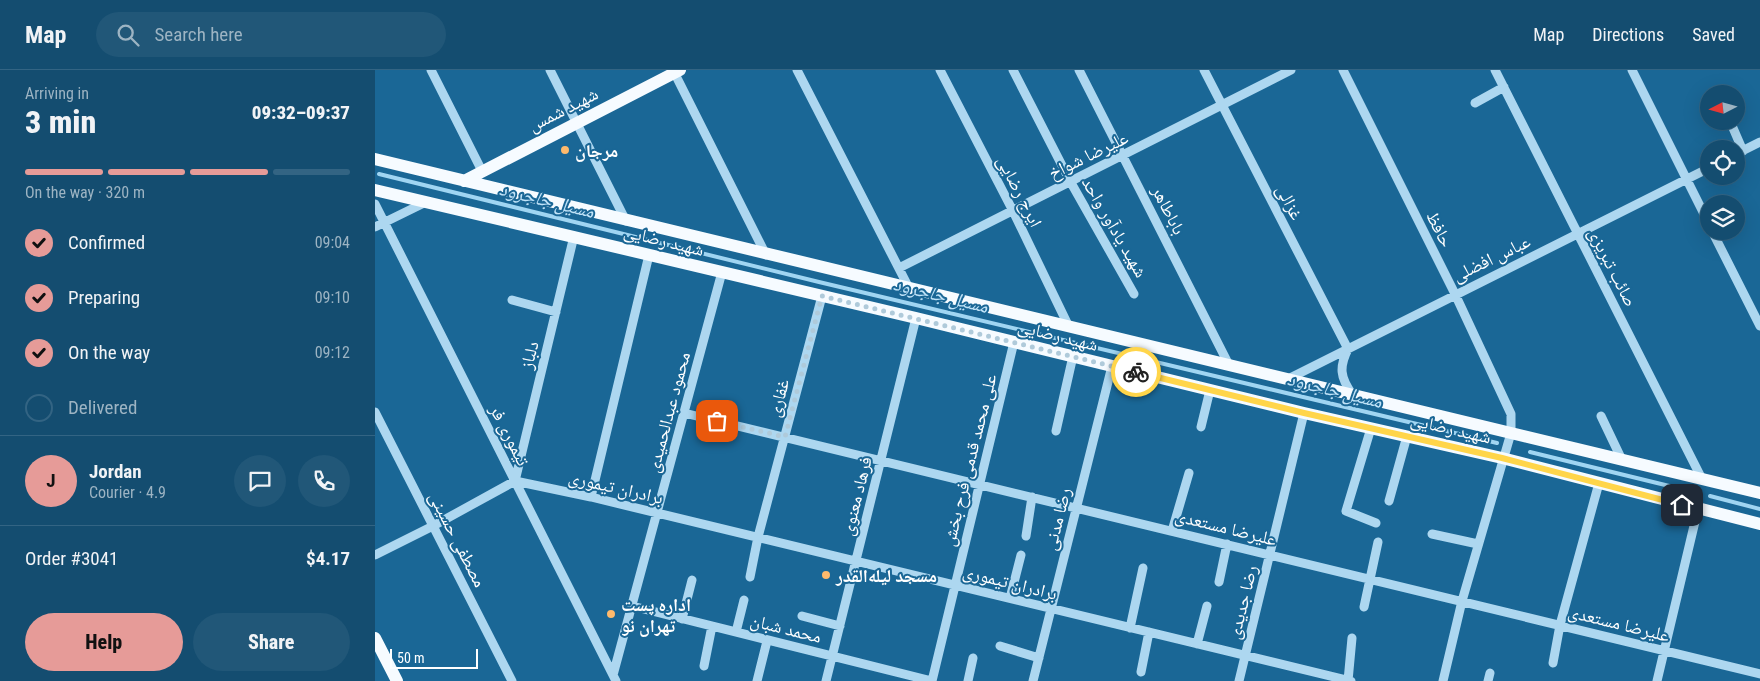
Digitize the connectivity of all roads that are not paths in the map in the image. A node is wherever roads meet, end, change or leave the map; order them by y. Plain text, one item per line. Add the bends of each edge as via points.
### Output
1 (431, 70) edge
2 (550, 70) edge
3 (797, 70) edge
4 (939, 70) edge
5 (1013, 70) edge
6 (1079, 70) edge
7 (1204, 70) edge
8 (1291, 70) edge
9 (1343, 70) edge
10 (1495, 70) edge
11 (1632, 70) edge
12 (676, 71) edge
13 (1504, 87) junction
14 (1475, 103) dead end
15 (1221, 104) junction
16 (576, 122) junction
17 (1760, 142) edge
18 (1745, 150) edge
19 (1123, 155) junction
20 (375, 159) edge
21 (482, 171) junction
22 (1700, 172) edge
23 (1686, 179) junction
24 (464, 181) junction
25 (1070, 181) junction
26 (375, 190) edge
27 (426, 202) junction
28 (375, 204) edge
29 (1700, 206) edge
30 (1013, 211) junction
31 (626, 221) junction
32 (384, 223) junction
33 (375, 227) edge
34 (1578, 234) junction
35 (574, 236) junction
36 (1717, 240) edge
37 (649, 255) junction
38 (766, 255) junction
39 (899, 268) junction
40 (722, 272) junction
41 (910, 290) junction
42 (1134, 294) dead end
43 (1455, 294) junction
44 (822, 296) junction
45 (512, 300) dead end
46 (556, 312) junction
47 (916, 318) junction
48 (1760, 326) edge
49 (1069, 327) junction
50 (1014, 342) junction
51 (1348, 349) junction
52 (1073, 356) junction
53 (1229, 365) junction
54 (1112, 366) junction
55 (1288, 379) junction
56 (1210, 390) junction
57 (1352, 394) junction
58 (375, 412) edge
59 (684, 412) junction
60 (1304, 413) junction
61 (1601, 416) dead end
62 (1201, 427) dead end
63 (1371, 428) junction
64 (1056, 430) dead end
65 (1511, 433) junction
66 (1407, 436) junction
67 (785, 437) junction
68 (1502, 458) junction
69 (881, 460) junction
70 (1622, 460) junction
71 (1189, 473) dead end
72 (1702, 479) junction
73 (515, 480) junction
74 (1599, 483) junction
75 (980, 484) junction
76 (1760, 493) edge
77 (591, 497) junction
78 (1032, 497) junction
79 (1389, 501) dead end
80 (1077, 508) junction
81 (1698, 509) junction
82 (657, 513) junction
83 (1376, 523) dead end
84 (1760, 524) edge
85 (433, 526) junction
86 (1172, 531) junction
87 (1432, 534) dead end
88 (1026, 536) dead end
89 (758, 537) junction
90 (1378, 542) dead end
91 (1227, 544) junction
92 (1478, 544) junction
93 (1270, 554) junction
94 (375, 555) edge
95 (1021, 555) dead end
96 (856, 561) junction
97 (1143, 568) dead end
98 (750, 577) dead end
99 (1370, 579) junction
100 (692, 580) dead end
101 (1219, 582) dead end
102 (955, 585) junction
103 (1010, 598) junction
104 (744, 600) dead end
105 (1462, 601) junction
106 (632, 606) junction
107 (1207, 606) dead end
108 (1364, 607) dead end
109 (1051, 608) junction
110 (801, 616) dead end
111 (682, 619) junction
112 (1561, 625) junction
113 (711, 626) junction
114 (840, 626) junction
115 (1130, 628) junction
116 (735, 632) junction
117 (1149, 632) junction
118 (375, 638) edge
119 (1352, 638) dead end
120 (767, 641) junction
121 (1197, 644) junction
122 (1000, 646) dead end
123 (1664, 650) junction
124 (832, 656) junction
125 (1245, 656) junction
126 (973, 658) dead end
127 (1039, 658) junction
128 (1553, 663) dead end
129 (704, 666) dead end
130 (1141, 672) dead end
131 (1760, 674) edge
132 (615, 678) edge
133 (397, 681) edge
134 (512, 681) edge
135 (757, 681) edge
136 (826, 681) edge
137 (932, 681) edge
138 (968, 681) edge
139 (1033, 681) edge
140 (1239, 681) edge
141 (1349, 681) edge
142 (1443, 681) edge
143 (1657, 681) edge

1 - 21 street
2 - 16 street
3 - 39 street
4 - 30 street, ایرج رضایی
5 - 25 street, شهید یادآور واحد
6 - 19 street, باباطاهر
7 - 15 street, غزالی
8 - 15 street, علیرضا شواخ
9 - 43 street, حافظ
10 - 13 street, صائب تبریزی
11 - 23 street
12 - 16 main road, شهید شمس
12 - 38 street
13 - 14 street
13 - 34 street, صائب تبریزی
15 - 19 street, علیرضا شواخ
15 - 51 street, غزالی
16 - 21 main road, شهید شمس
16 - 31 street
17 - 18 street
19 - 25 street, علیرضا شواخ
19 - 53 street, باباطاهر
20 - 24 main road, شهید رضایی
21 - 24 main road, شهید شمس
22 - 23 street, عباس افضلی
23 - 29 street
23 - 34 street, عباس افضلی
24 - 31 main road, شهید رضایی
25 - 30 street, علیرضا شواخ
25 - 42 street, شهید یادآور واحد
26 - 27 main road, شهید رضایی
27 - 32 street
27 - 35 main road, شهید رضایی
28 - 32 street, تیموری فر
30 - 39 street, علیرضا شواخ
30 - 49 street, ایرج رضایی
31 - 38 main road, شهید رضایی
32 - 33 street
32 - 73 street, تیموری فر
34 - 43 street, عباس افضلی
34 - 72 street, صائب تبریزی
35 - 37 main road, شهید رضایی
35 - 46 street, دلباز
36 - 48 street
37 - 40 main road, شهید رضایی
37 - 77 street
38 - 41 main road, شهید رضایی
39 - 41 street
40 - 44 main road, شهید رضایی
40 - 59 street, محمود عبدالحمیدی
41 - 49 main road, شهید رضایی
43 - 51 street, عباس افضلی
43 - 65 street, حافظ via 1511,414
44 - 47 main road, شهید رضایی
44 - 67 street, غفاری
45 - 46 street
46 - 73 street, دلباز
47 - 50 main road, شهید رضایی
47 - 69 street, فرهاد معنوی
49 - 53 main road, شهید رضایی
50 - 52 main road, شهید رضایی
50 - 75 street, علی محمد قدمی فرح بخش
51 - 55 street, عباس افضلی
51 - 57 street via 1342,372
52 - 54 main road, شهید رضایی
52 - 64 street
53 - 55 main road, شهید رضایی
54 - 56 main road, شهید رضایی
54 - 80 street, رضا مدنی
55 - 57 main road, شهید رضایی
56 - 60 main road, شهید رضایی
56 - 62 street
57 - 65 main road, شهید رضایی
58 - 85 street, مصطفی حسینی
59 - 67 street, علیرضا مستعدی
59 - 82 street, محمود عبدالحمیدی
60 - 63 main road, شهید رضایی
60 - 93 street, رضا جدیدی
61 - 70 street
63 - 66 main road, شهید رضایی
63 - 83 street via 1346,511
65 - 68 street
65 - 70 main road, شهید رضایی
66 - 68 main road, شهید رضایی
66 - 79 street
67 - 69 street, علیرضا مستعدی
67 - 89 street, غفاری
68 - 74 main road, شهید رضایی
68 - 92 street
69 - 75 street, علیرضا مستعدی
69 - 96 street, فرهاد معنوی
70 - 72 main road, شهید رضایی
71 - 86 street
72 - 76 main road, شهید رضایی
73 - 77 street, برادران تیموری
73 - 85 street
73 - 132 street, تیموری فر
74 - 81 main road, شهید رضایی
74 - 112 street
75 - 78 street, علیرضا مستعدی
75 - 102 street, علی محمد قدمی فرح بخش
77 - 82 street, برادران تیموری
78 - 80 street, علیرضا مستعدی
78 - 88 street
80 - 86 street, علیرضا مستعدی
80 - 109 street, رضا مدنی
81 - 84 main road, شهید رضایی
81 - 123 street
82 - 89 street, برادران تیموری
82 - 106 street, محمود عبدالحمیدی
85 - 94 street
85 - 134 street, مصطفی حسینی
86 - 91 street, علیرضا مستعدی
87 - 92 street
89 - 96 street, برادران تیموری
89 - 98 street, غفاری
90 - 99 street
91 - 93 street, علیرضا مستعدی
91 - 101 street
92 - 105 street
93 - 99 street, علیرضا مستعدی
93 - 125 street, رضا جدیدی
95 - 103 street
96 - 102 street, برادران تیموری
96 - 114 street, فرهاد معنوی
97 - 115 street
99 - 105 street, علیرضا مستعدی
99 - 108 street
100 - 111 street
102 - 103 street, برادران تیموری
102 - 137 street, علی محمد قدمی فرح بخش
103 - 109 street, برادران تیموری
104 - 116 street
105 - 112 street, علیرضا مستعدی
105 - 142 street
106 - 111 street, محمد شبان
106 - 132 street, محمود عبدالحمیدی
107 - 121 street
109 - 115 street, برادران تیموری
109 - 127 street, رضا مدنی
110 - 114 street
111 - 113 street, محمد شبان
112 - 123 street, علیرضا مستعدی
112 - 128 street
113 - 116 street, محمد شبان
113 - 129 street
114 - 124 street, فرهاد معنوی
115 - 117 street, برادران تیموری
116 - 120 street, محمد شبان
117 - 121 street, برادران تیموری
117 - 130 street
118 - 133 main road
119 - 141 street
120 - 124 street, محمد شبان
120 - 135 street
121 - 125 street, برادران تیموری
122 - 127 street
123 - 131 street, علیرضا مستعدی
123 - 143 street
124 - 136 street, فرهاد معنوی
124 - 137 street, محمد شبان
125 - 140 street, رضا جدیدی
125 - 141 street, برادران تیموری
126 - 138 street
127 - 139 street, رضا مدنی

